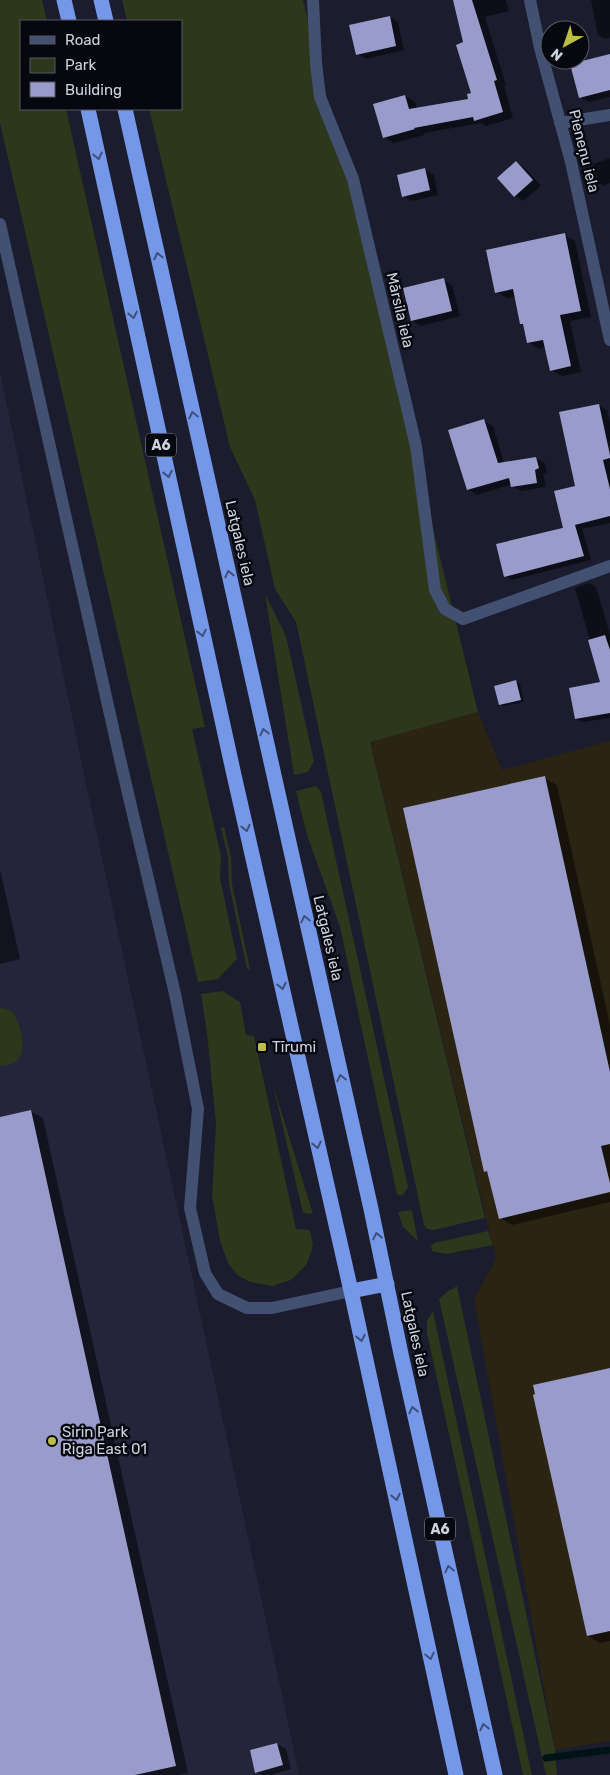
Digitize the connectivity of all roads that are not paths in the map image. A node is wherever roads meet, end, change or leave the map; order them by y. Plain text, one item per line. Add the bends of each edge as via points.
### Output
1 (64, 0) edge
2 (101, 0) edge
3 (312, 0) edge
4 (530, 0) edge
5 (69, 20) edge
6 (106, 20) edge
7 (88, 110) edge
8 (125, 110) edge
9 (610, 115) edge
10 (560, 124) junction
11 (0, 224) edge
12 (607, 312) edge
13 (610, 340) edge
14 (610, 566) edge
15 (387, 1284) junction
16 (351, 1291) junction
17 (456, 1775) edge
18 (495, 1775) edge

1 - 5 highway
2 - 6 highway
3 - 14 street, Mārsila iela via 320,97 353,179 416,446 435,590 445,609 463,619
4 - 10 street, Pieneņu iela
7 -> 16 highway, A6 via 230,759
15 -> 8 highway, Latgales iela / A6
9 - 10 street
10 - 12 street, Pieneņu iela
11 - 16 street via 175,994 198,1110 190,1208 205,1273 218,1294 247,1308 272,1308
12 - 13 street, Pieneņu iela
15 - 16 highway
18 -> 15 highway, Latgales iela / A6
16 -> 17 highway, A6

